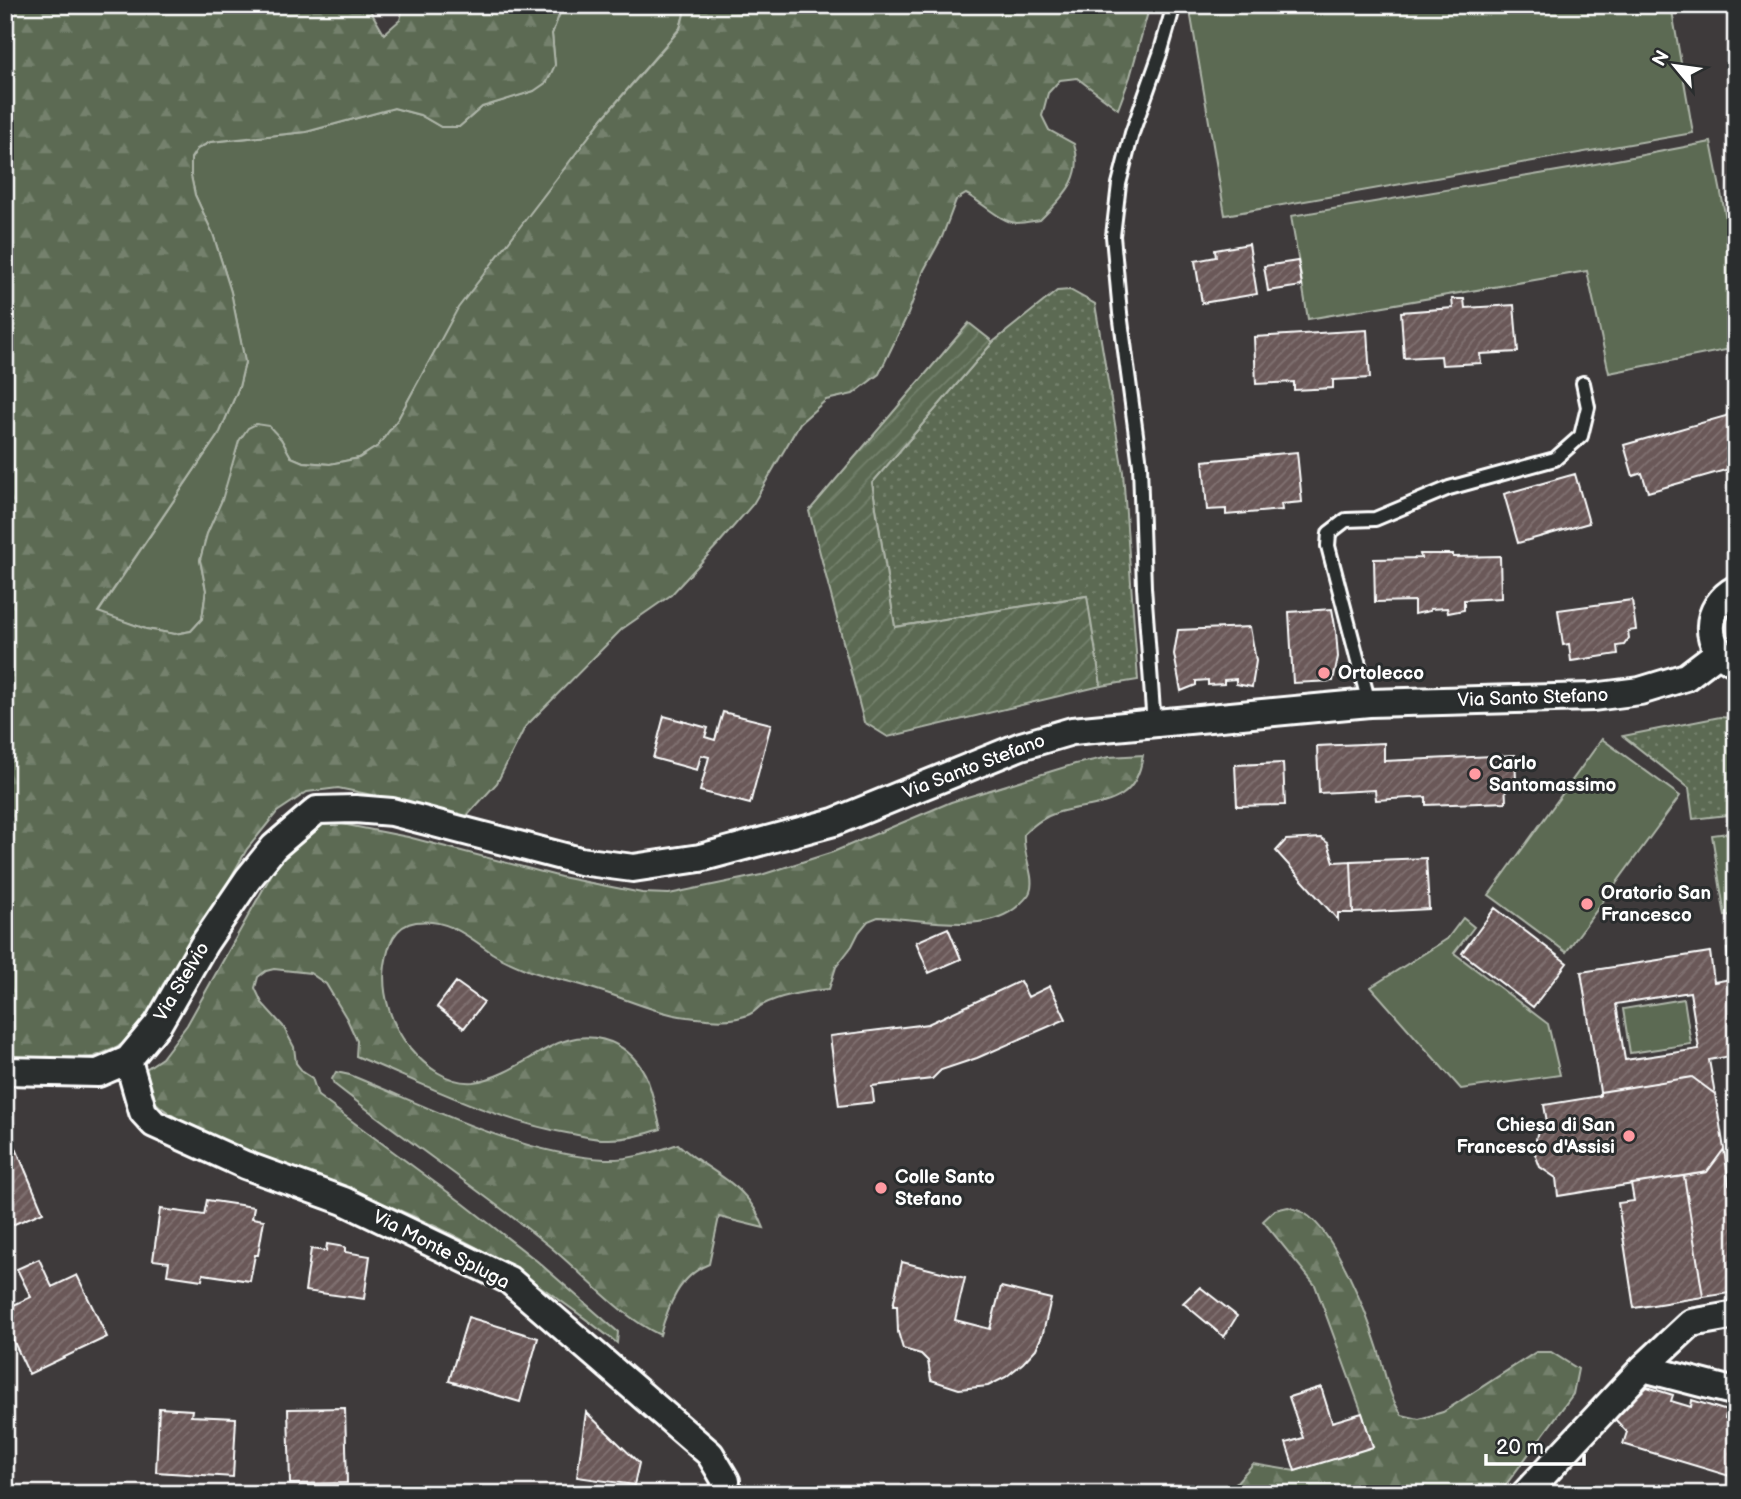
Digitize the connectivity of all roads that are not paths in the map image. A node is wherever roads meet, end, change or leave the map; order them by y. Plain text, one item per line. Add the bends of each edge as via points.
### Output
1 (1174, 5) edge
2 (1583, 383) dead end
3 (1736, 589) edge
4 (1728, 658) edge
5 (1369, 703) junction
6 (1154, 725) junction
7 (317, 810) joint
8 (128, 1060) junction
9 (5, 1071) edge
10 (1736, 1315) edge
11 (1643, 1368) junction
12 (1736, 1392) edge
13 (723, 1494) edge
14 (1525, 1494) edge

1 - 6 lane via 1132,133 1119,184 1113,236 1140,465
2 - 5 lane via 1588,407 1581,436 1555,459 1449,488 1374,519 1346,520 1329,533 1328,546
3 - 4 street via 1717,604 1710,628 1713,641
4 - 5 street, Via Santo Stefano via 1640,691 1593,697
5 - 6 street, Via Santo Stefano
6 - 7 street, Via Santo Stefano via 1072,732 1021,746 834,822 700,858 633,868 580,861 392,812
7 - 8 street, Via Stelvio via 274,847 248,879 158,1024
8 - 9 street, Via Stelvio via 98,1073
8 - 13 street, Via Monte Spluga via 143,1112 154,1124 245,1165 344,1201 509,1280 710,1454 726,1481
10 - 11 street via 1691,1323
11 - 12 street
11 - 14 street

